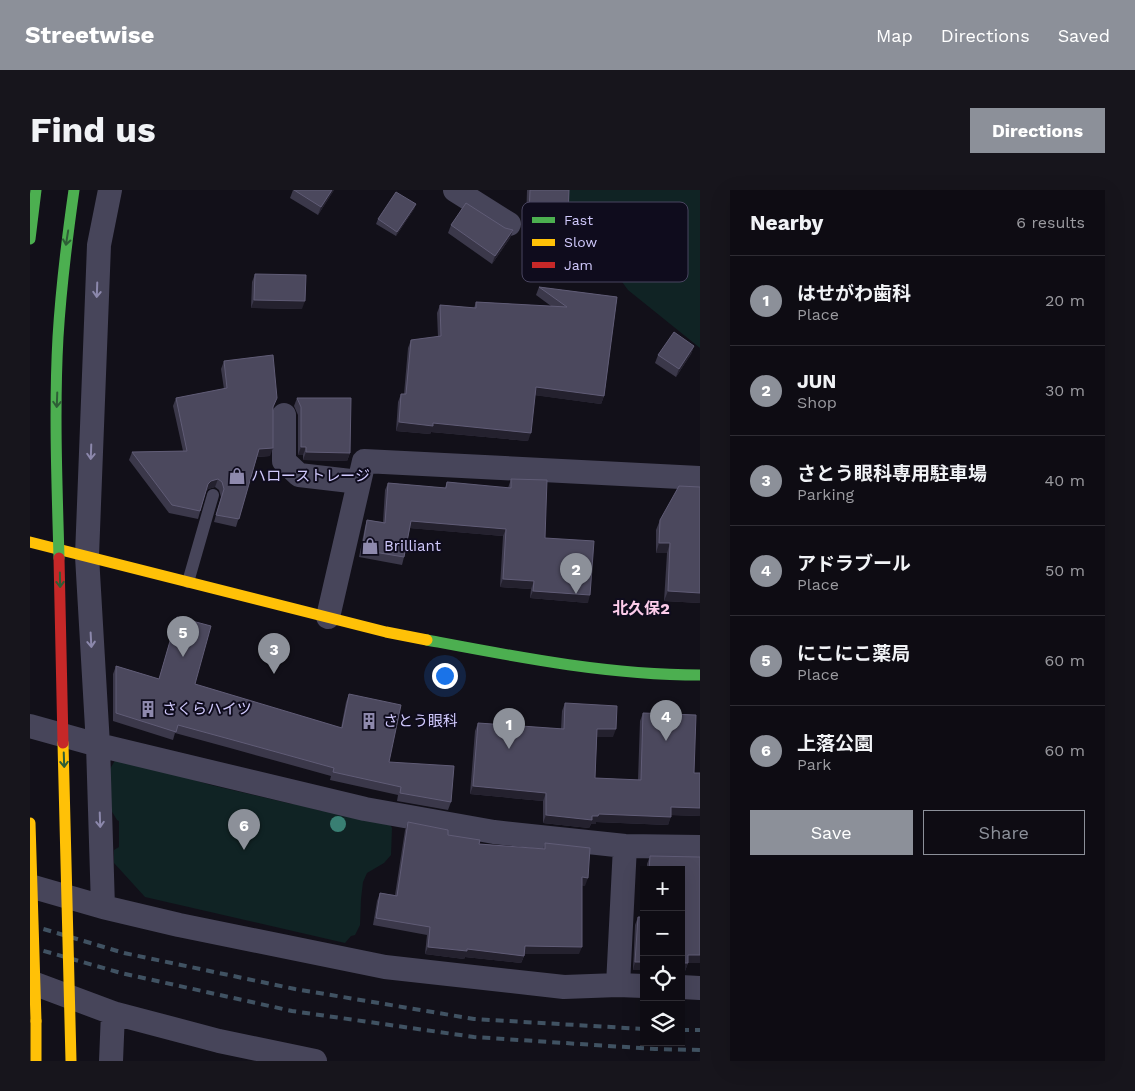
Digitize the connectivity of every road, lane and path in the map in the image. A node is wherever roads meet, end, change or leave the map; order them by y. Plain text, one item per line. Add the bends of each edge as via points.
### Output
1 (36, 190) edge
2 (74, 190) edge
3 (110, 190) edge
4 (455, 190) edge
5 (509, 224) dead end
6 (30, 239) edge
7 (284, 414) dead end
8 (700, 478) edge
9 (359, 482) junction
10 (213, 495) edge
11 (30, 542) edge
12 (87, 556) junction
13 (188, 582) junction
14 (328, 617) junction
15 (700, 676) edge
16 (30, 726) edge
17 (98, 746) junction
18 (30, 823) edge
19 (625, 846) junction
20 (700, 847) edge
21 (30, 886) edge
22 (103, 907) junction
23 (30, 982) edge
24 (618, 984) junction
25 (640, 986) edge
26 (685, 987) edge
27 (700, 988) edge
28 (113, 1013) junction
29 (36, 1061) edge
30 (71, 1061) edge
31 (111, 1061) edge
32 (315, 1061) edge

1 - 6 street
2 -> 30 street, bridge via 64,258 56,433
3 -> 12 street via 99,245
4 - 5 street
7 - 9 street via 284,461 299,475
8 - 9 street via 364,461
9 - 14 street
10 - 13 lane
11 - 12 street
12 - 13 street
12 -> 17 street
13 - 14 street
14 - 15 street via 386,632 540,661
16 - 17 street
17 - 19 street via 365,809 494,832
17 -> 22 street
18 - 29 street, bridge
19 - 20 street
19 - 24 street
21 - 22 street
22 - 24 street via 385,967 564,986
23 - 28 street
24 - 25 street
26 - 27 street
28 - 31 street
28 - 32 street via 218,1041

